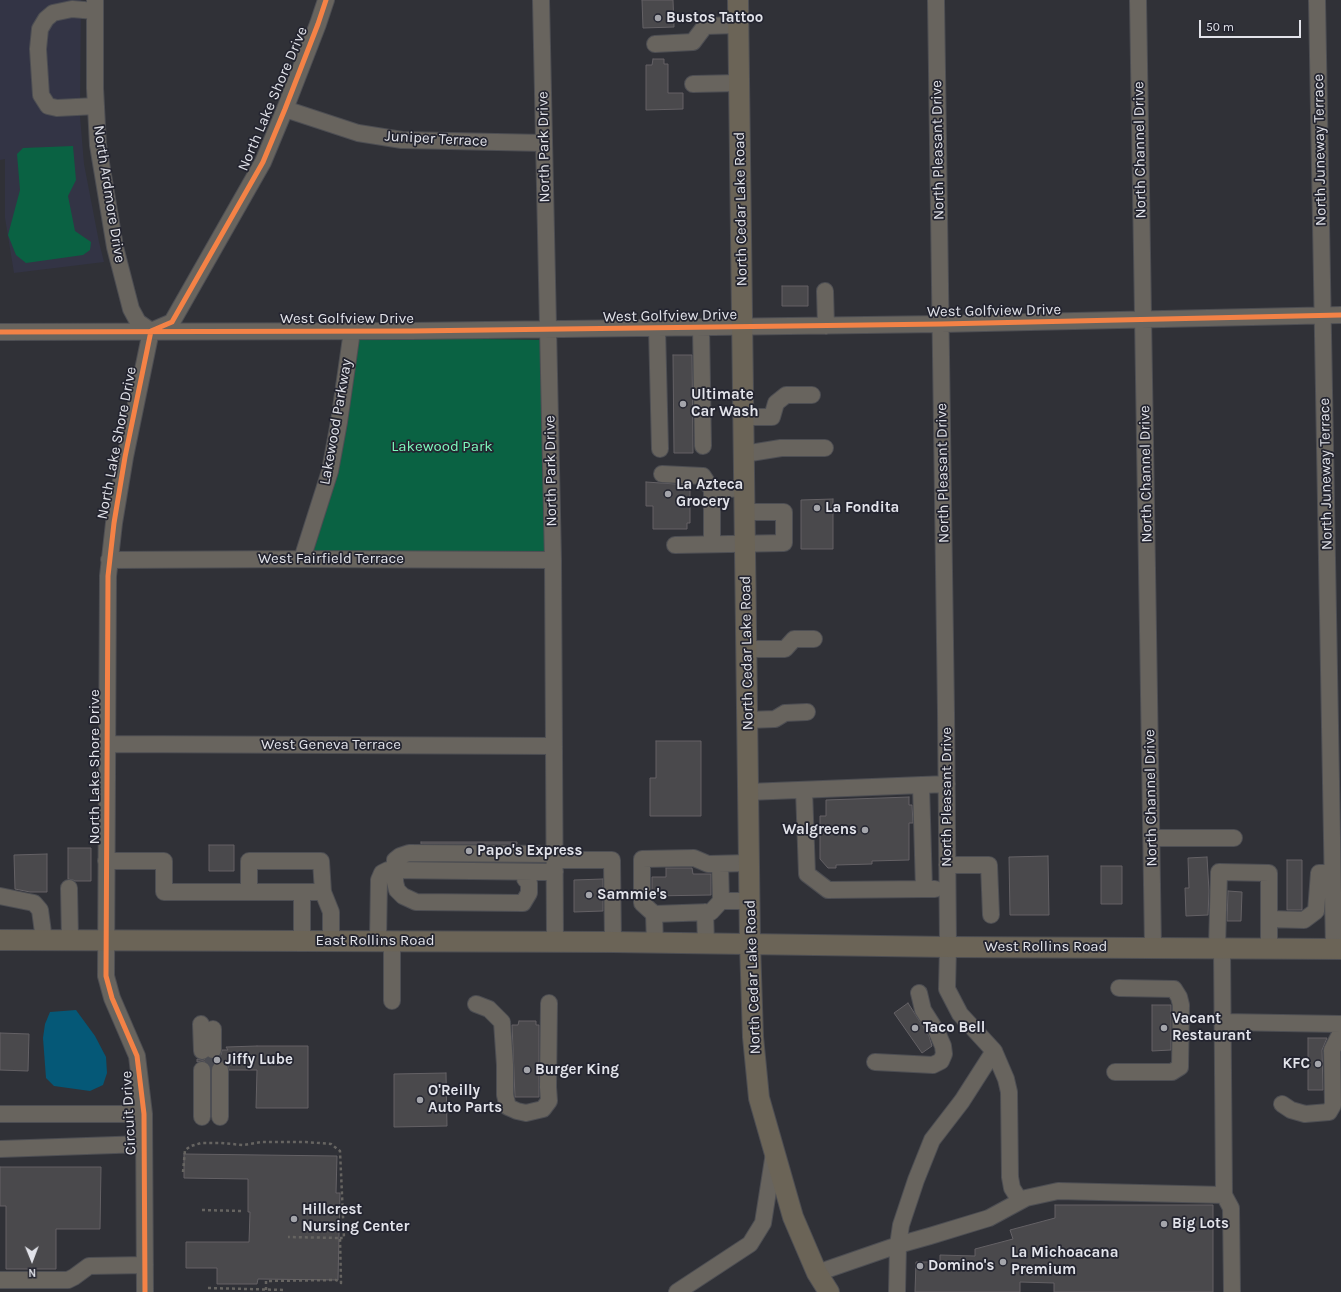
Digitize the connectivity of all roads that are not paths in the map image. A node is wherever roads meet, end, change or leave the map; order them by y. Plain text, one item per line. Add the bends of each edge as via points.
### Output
1 (326, 0) edge
2 (541, 0) edge
3 (738, 0) edge
4 (936, 0) edge
5 (1138, 0) edge
6 (1317, 0) edge
7 (95, 5) edge
8 (738, 25) junction
9 (655, 44) dead end
10 (739, 83) junction
11 (693, 84) dead end
12 (96, 106) junction
13 (285, 110) junction
14 (544, 143) junction
15 (825, 291) dead end
16 (1341, 315) edge
17 (1323, 316) junction
18 (1144, 320) junction
19 (941, 324) junction
20 (826, 326) junction
21 (700, 327) junction
22 (742, 327) junction
23 (657, 328) junction
24 (548, 329) junction
25 (151, 331) junction
26 (352, 331) junction
27 (0, 332) edge
28 (812, 395) dead end
29 (744, 418) junction
30 (703, 446) dead end
31 (825, 448) dead end
32 (660, 449) dead end
33 (744, 454) junction
34 (662, 474) dead end
35 (744, 488) junction
36 (712, 490) junction
37 (745, 512) junction
38 (745, 543) junction
39 (712, 544) junction
40 (675, 545) dead end
41 (302, 559) junction
42 (109, 560) junction
43 (553, 560) junction
44 (814, 638) dead end
45 (747, 649) junction
46 (807, 712) dead end
47 (748, 720) junction
48 (107, 744) junction
49 (554, 746) junction
50 (947, 784) junction
51 (921, 785) junction
52 (804, 790) junction
53 (748, 792) junction
54 (1152, 838) junction
55 (1234, 838) dead end
56 (106, 861) junction
57 (555, 862) junction
58 (749, 863) junction
59 (720, 864) junction
60 (947, 865) junction
61 (395, 870) junction
62 (1332, 873) junction
63 (522, 874) junction
64 (69, 888) dead end
65 (924, 888) junction
66 (948, 889) junction
67 (249, 892) junction
68 (302, 892) junction
69 (323, 892) junction
70 (0, 896) edge
71 (721, 901) junction
72 (750, 901) junction
73 (705, 912) junction
74 (654, 914) junction
75 (991, 915) dead end
76 (1269, 919) junction
77 (0, 940) edge
78 (44, 940) junction
79 (70, 940) junction
80 (106, 940) junction
81 (302, 941) junction
82 (331, 941) junction
83 (385, 941) junction
84 (555, 942) junction
85 (612, 942) junction
86 (655, 943) junction
87 (706, 943) junction
88 (750, 944) junction
89 (948, 947) junction
90 (1154, 948) junction
91 (1219, 948) junction
92 (1269, 948) junction
93 (1337, 949) edge
94 (1119, 988) dead end
95 (919, 993) dead end
96 (392, 1001) dead end
97 (549, 1003) dead end
98 (476, 1004) dead end
99 (1223, 1022) junction
100 (1341, 1024) edge
101 (212, 1028) dead end
102 (1341, 1032) edge
103 (212, 1050) tunnel mouth
104 (994, 1051) junction
105 (875, 1062) dead end
106 (212, 1070) tunnel mouth
107 (1115, 1072) dead end
108 (1282, 1104) dead end
109 (0, 1114) edge
110 (144, 1114) junction
111 (212, 1117) dead end
112 (144, 1144) junction
113 (0, 1149) edge
114 (774, 1153) junction
115 (1224, 1195) junction
116 (1022, 1200) junction
117 (898, 1245) junction
118 (145, 1265) junction
119 (817, 1273) junction
120 (0, 1280) edge
121 (145, 1292) edge
122 (677, 1292) edge
123 (829, 1292) edge
124 (897, 1292) edge
125 (1232, 1292) edge

1 - 13 street, North Lake Shore Drive
2 - 14 street, North Park Drive
3 - 8 main road, North Cedar Lake Road
4 - 19 street, North Pleasant Drive
5 - 18 street, North Channel Drive
6 - 17 street, North Juneway Terrace
7 - 12 street, North Ardmore Drive
7 - 12 street via 53,13 40,29 38,49 41,95 48,106
8 - 9 street via 705,26 693,42
8 - 10 main road, North Cedar Lake Road
10 - 11 street
10 - 22 main road, North Cedar Lake Road
12 - 25 street, North Ardmore Drive via 98,146 117,254 131,309 138,322
13 - 14 street, Juniper Terrace via 358,133 402,140
13 - 25 street, North Lake Shore Drive via 263,162 172,322
14 - 24 street, North Park Drive
15 - 20 street
16 - 17 street, West Golfview Drive
17 - 18 street, West Golfview Drive
17 - 62 street, North Juneway Terrace
18 - 19 street, West Golfview Drive
18 - 54 street, North Channel Drive
19 - 20 street, West Golfview Drive
19 - 50 street, North Pleasant Drive
20 - 22 street, West Golfview Drive
21 - 22 street, West Golfview Drive
21 - 23 street, West Golfview Drive
21 - 30 street
22 - 29 main road, North Cedar Lake Road
23 - 24 street, West Golfview Drive
23 - 32 street
24 - 26 street, West Golfview Drive
24 - 43 street, North Park Drive
25 - 26 street, West Golfview Drive
25 - 27 street, West Golfview Drive
25 - 42 street, North Lake Shore Drive via 125,457
26 - 41 street, Lakewood Parkway via 330,471
28 - 29 street via 786,395 776,403 772,417
29 - 33 main road, North Cedar Lake Road
31 - 33 street via 781,448
33 - 35 main road, North Cedar Lake Road
34 - 36 street via 703,476
35 - 36 street
35 - 37 main road, North Cedar Lake Road
36 - 39 street
37 - 38 main road, North Cedar Lake Road
37 - 38 street via 784,512 784,543
38 - 39 street
38 - 45 main road, North Cedar Lake Road
39 - 40 street
41 - 42 street, West Fairfield Terrace
41 - 43 street, West Fairfield Terrace
42 - 48 street, North Lake Shore Drive
43 - 49 street, North Park Drive
44 - 45 street via 794,639 786,649
45 - 47 main road, North Cedar Lake Road
46 - 47 street via 785,713 775,719
47 - 53 main road, North Cedar Lake Road
48 - 49 street, West Geneva Terrace
48 - 56 street, North Lake Shore Drive
49 - 57 street, North Park Drive
50 - 51 street
50 - 60 street, North Pleasant Drive
51 - 52 street
51 - 65 street
52 - 53 street
52 - 65 street via 807,874 828,890
53 - 58 main road, North Cedar Lake Road
54 - 55 street
54 - 90 street, North Channel Drive
56 - 67 street via 164,861 164,892
56 - 80 street, North Lake Shore Drive
57 - 61 street via 409,853 395,860
57 - 63 street
57 - 84 street, North Park Drive
57 - 85 street via 612,860
58 - 59 street
58 - 72 main road, North Cedar Lake Road
59 - 71 street
59 - 74 street via 708,864 694,858 642,859 642,903
60 - 66 street, North Pleasant Drive
60 - 75 street via 989,865
61 - 63 street
61 - 63 street via 397,890 403,896 412,893 517,896 521,890
61 - 83 street via 382,873 380,880
62 - 76 street via 1319,873 1316,912 1304,920
62 - 93 street, North Juneway Terrace
64 - 79 street
65 - 66 street
66 - 89 street, North Pleasant Drive
67 - 68 street
67 - 69 street via 250,861 321,861
68 - 69 street
68 - 81 street
69 - 82 street via 331,912
70 - 78 street via 34,903 40,910
71 - 72 street
71 - 73 street via 711,912
72 - 88 main road, North Cedar Lake Road
73 - 74 street
73 - 87 street
74 - 86 street
76 - 91 street via 1269,873 1219,872
76 - 92 street
77 - 78 main road, East Rollins Road
78 - 79 main road, East Rollins Road
79 - 80 main road, East Rollins Road
80 - 81 main road, East Rollins Road
80 - 110 street, Circuit Drive via 106,976 112,998 137,1056
81 - 82 main road, East Rollins Road
82 - 83 main road, East Rollins Road
83 - 84 main road, East Rollins Road
83 - 96 street
84 - 85 main road, East Rollins Road
85 - 86 main road, East Rollins Road
86 - 87 main road, East Rollins Road
87 - 88 main road, East Rollins Road
88 - 89 main road, West Rollins Road
88 - 114 main road, North Cedar Lake Road via 758,1098
89 - 90 main road, West Rollins Road
89 - 104 street, North Pleasant Drive via 947,990 960,1014
90 - 91 main road, West Rollins Road
91 - 92 main road, West Rollins Road
91 - 99 street
92 - 93 main road, West Rollins Road
94 - 107 street via 1174,989 1181,1005 1180,1067 1172,1072
95 - 105 street via 923,1010 943,1046 944,1054 941,1061 934,1065
97 - 98 street via 549,1101 543,1109 526,1113 508,1107 505,1095 502,1022 488,1009
99 - 100 street
99 - 115 street
101 - 103 street
102 - 108 street via 1332,1050 1333,1106 1329,1112 1305,1114
104 - 116 street, North Pleasant Drive via 1009,1092 1012,1188
104 - 117 street via 962,1101 932,1140 901,1225
106 - 111 street
109 - 110 street
110 - 112 street, Circuit Drive
112 - 113 street
112 - 118 street, Circuit Drive
114 - 119 main road, North Cedar Lake Road via 793,1217
114 - 122 street via 762,1223 750,1244
115 - 116 street via 1058,1191
115 - 125 street via 1231,1208
116 - 117 street via 989,1218
117 - 119 street
117 - 124 street
118 - 120 street via 89,1266 68,1280
118 - 121 street, Circuit Drive
119 - 123 main road, North Cedar Lake Road

